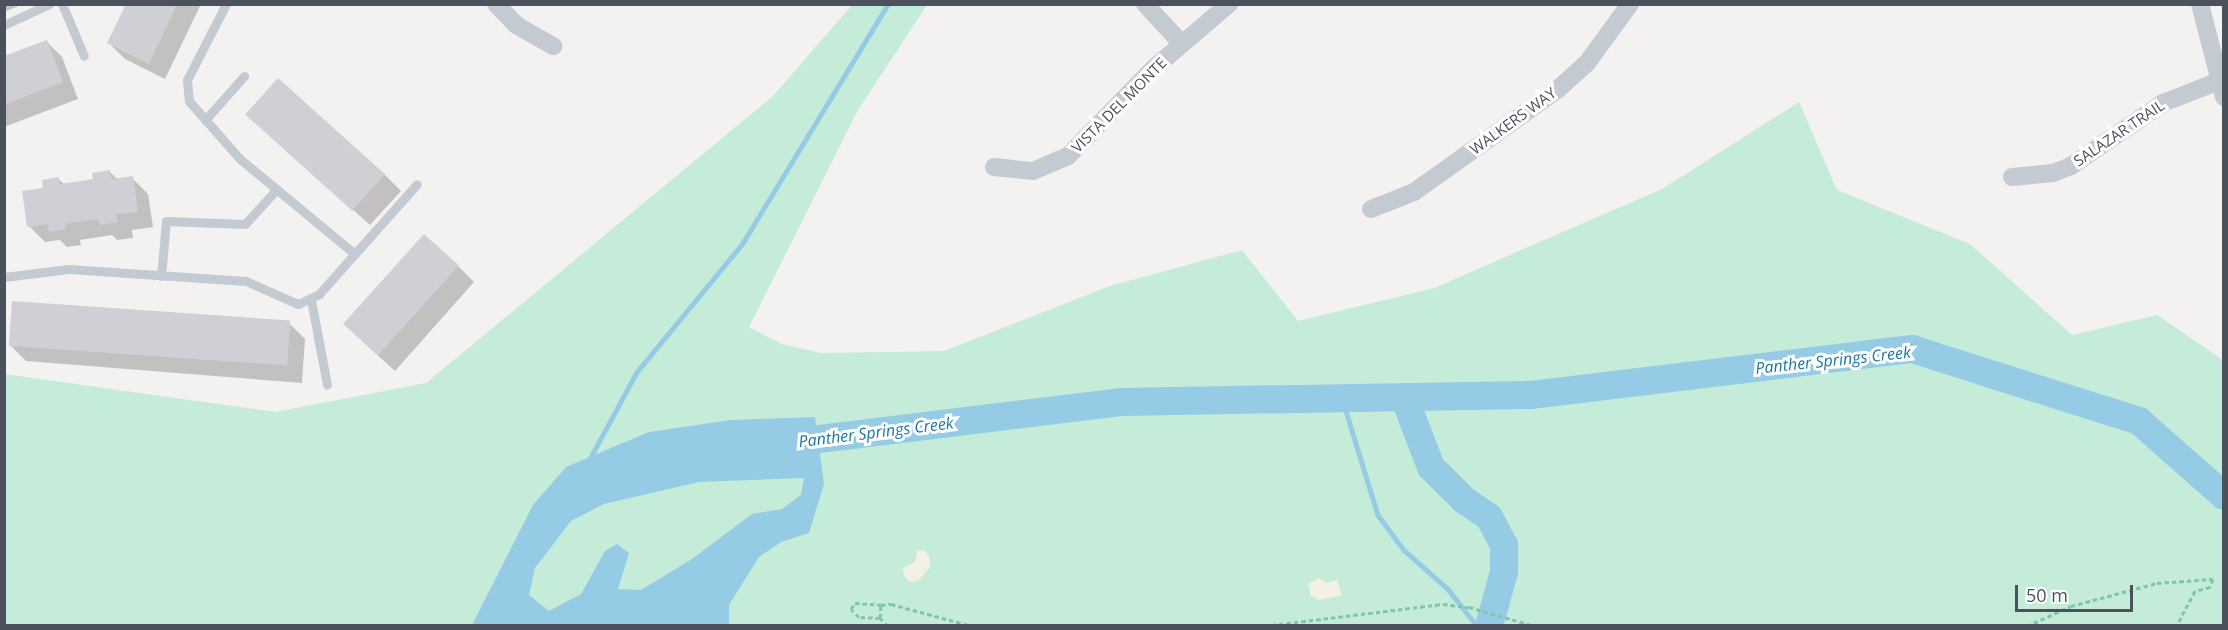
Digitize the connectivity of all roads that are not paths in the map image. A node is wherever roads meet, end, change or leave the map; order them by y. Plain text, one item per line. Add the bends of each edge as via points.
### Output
1 (62, 4) edge
2 (226, 4) edge
3 (496, 4) edge
4 (1145, 4) edge
5 (1229, 4) edge
6 (1630, 4) edge
7 (2200, 4) edge
8 (45, 6) edge
9 (4, 25) edge
10 (1181, 43) junction
11 (553, 46) dead end
12 (84, 56) dead end
13 (244, 76) dead end
14 (2222, 85) edge
15 (205, 120) junction
16 (994, 167) dead end
17 (2012, 177) dead end
18 (417, 184) dead end
19 (277, 189) junction
20 (1371, 209) dead end
21 (354, 254) junction
22 (161, 276) junction
23 (4, 277) edge
24 (311, 300) junction
25 (327, 385) dead end

1 - 12 lane
2 - 15 lane via 185,87 189,102
3 - 11 street via 516,25
4 - 10 street
5 - 10 street, VISTA DEL MONTE
6 - 20 street, WALKERS WAY via 1587,63 1557,90 1414,192
7 - 14 street
8 - 9 lane
10 - 16 street, VISTA DEL MONTE via 1068,156 1033,171
13 - 15 lane
14 - 17 street, SALAZAR TRAIL via 2163,103 2071,166 2053,173
15 - 19 lane via 240,159
18 - 21 lane
19 - 21 lane
19 - 22 lane via 245,224 166,220
21 - 24 lane
22 - 23 lane via 69,269
22 - 24 lane via 246,281 285,301 298,304
24 - 25 lane

